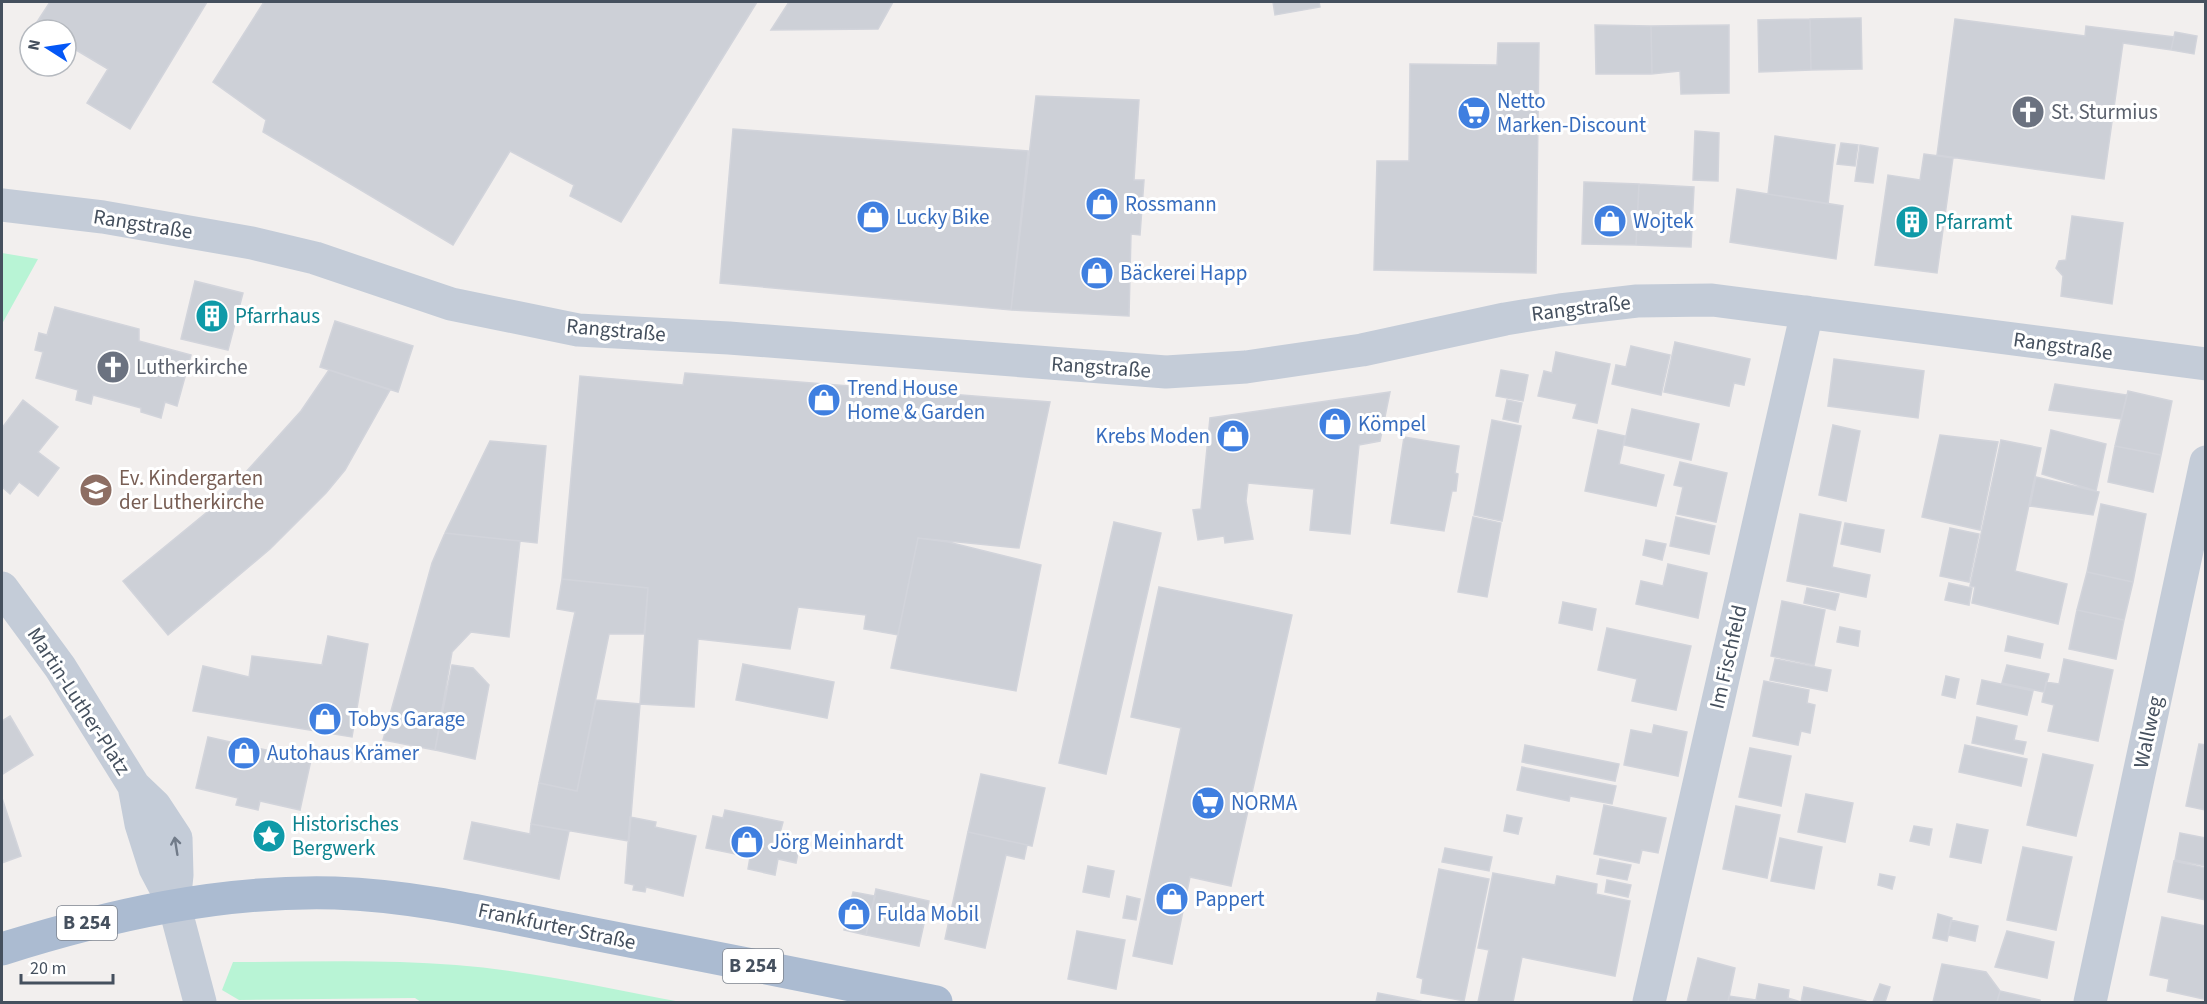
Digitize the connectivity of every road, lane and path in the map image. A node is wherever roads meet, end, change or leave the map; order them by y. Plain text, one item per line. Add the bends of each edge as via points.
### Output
1 (2, 205) edge
2 (1807, 312) junction
3 (2205, 364) edge
4 (2205, 462) edge
5 (2, 588) edge
6 (174, 904) junction
7 (2, 949) edge
8 (200, 1002) edge
9 (936, 1002) edge
10 (1649, 1002) edge
11 (2090, 1002) edge

1 - 2 street, Rangstraße via 103,217 252,243 315,258 451,304 578,330 1166,372 1304,359 1505,319 1637,301 1712,300
2 - 3 street, Rangstraße
2 - 10 street, Im Fischfeld
4 - 11 street, Wallweg
5 - 6 street, Martin-Luther-Platz via 60,667 134,786 155,868
6 - 7 main road, Frankfurter Straße / B 254 via 69,927
6 - 8 street
6 - 9 main road, Frankfurter Straße / B 254 via 255,895 334,893 432,902

